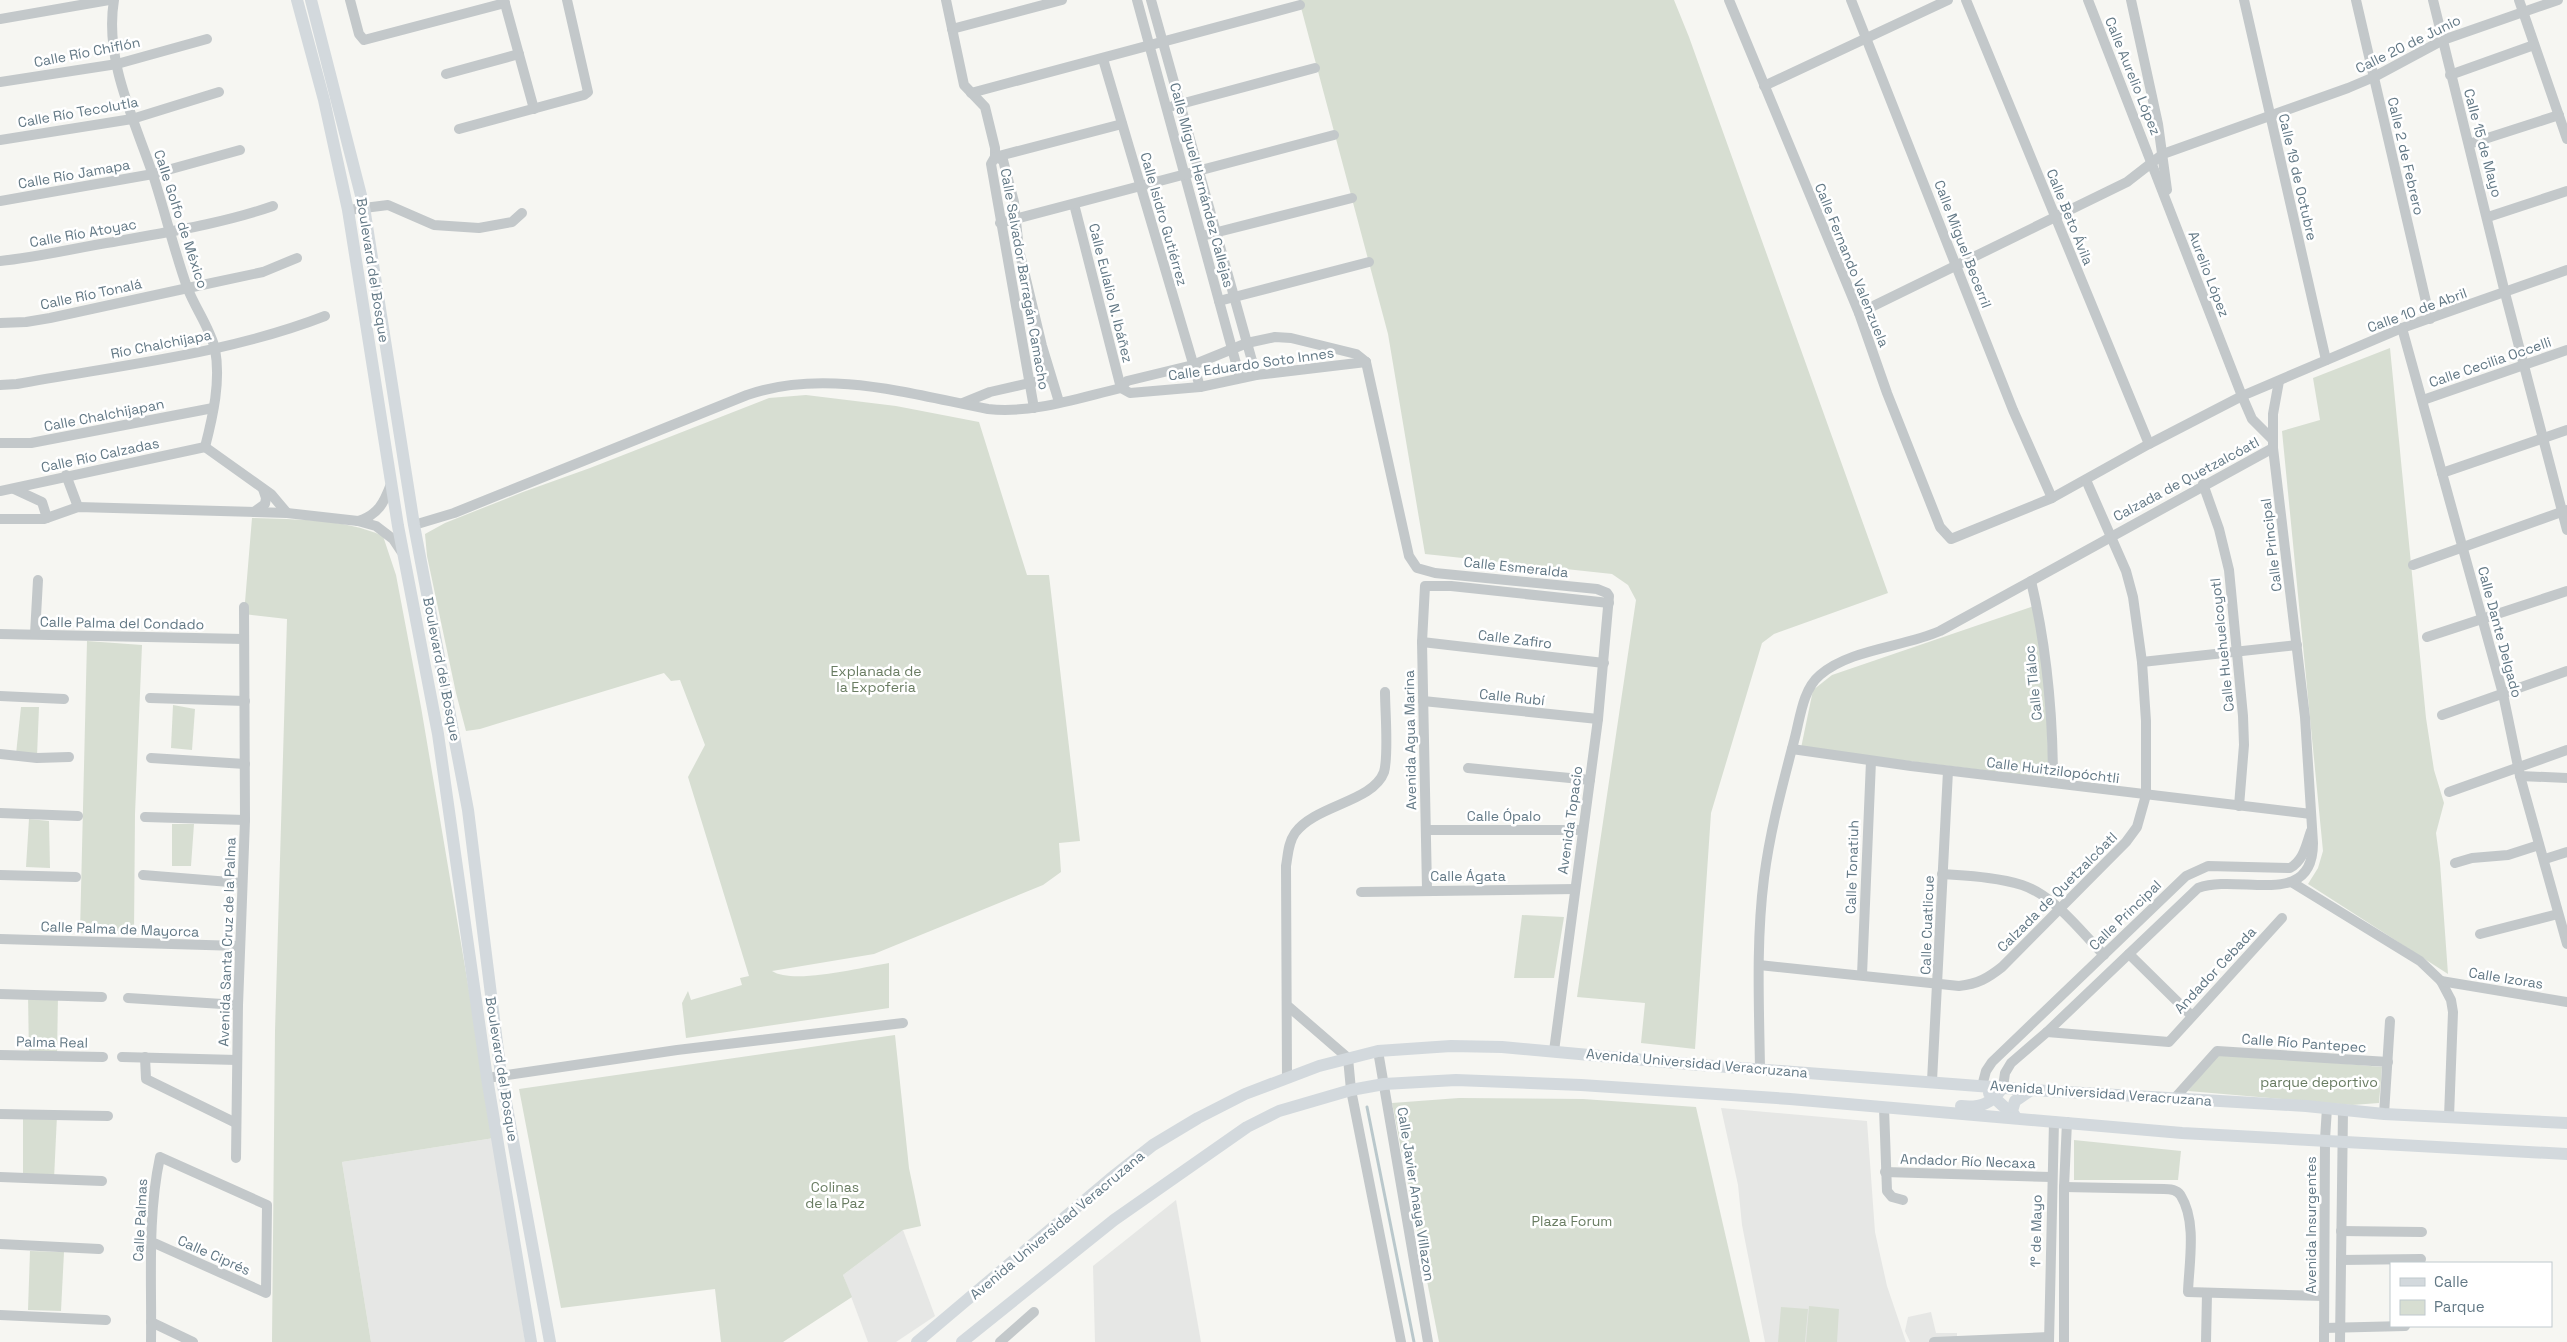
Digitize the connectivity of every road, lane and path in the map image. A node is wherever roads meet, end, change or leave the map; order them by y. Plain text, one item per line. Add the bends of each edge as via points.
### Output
1 (109, 0) edge
2 (114, 0) edge
3 (297, 0) edge
4 (312, 0) edge
5 (350, 0) edge
6 (567, 0) edge
7 (946, 0) edge
8 (1062, 0) edge
9 (1137, 0) edge
10 (1151, 0) edge
11 (1729, 0) edge
12 (1851, 0) edge
13 (1948, 0) edge
14 (1966, 0) edge
15 (2088, 0) edge
16 (2131, 0) edge
17 (2244, 0) edge
18 (2356, 0) edge
19 (2433, 0) edge
20 (2519, 0) edge
21 (2558, 0) edge
22 (505, 1) edge
23 (1300, 5) dead end
24 (2522, 11) junction
25 (0, 19) edge
26 (952, 29) junction
27 (1866, 38) junction
28 (207, 39) dead end
29 (2443, 40) junction
30 (1163, 43) junction
31 (2534, 45) junction
32 (1150, 46) junction
33 (519, 54) junction
34 (1103, 59) junction
35 (116, 64) junction
36 (1315, 68) dead end
37 (446, 74) dead end
38 (2450, 75) junction
39 (2374, 77) junction
40 (0, 82) edge
41 (1764, 86) junction
42 (219, 92) dead end
43 (971, 93) junction
44 (337, 96) junction
45 (324, 100) junction
46 (1180, 104) junction
47 (1167, 108) junction
48 (534, 109) junction
49 (2559, 115) junction
50 (2271, 117) junction
51 (132, 119) junction
52 (1122, 124) junction
53 (459, 129) dead end
54 (1334, 135) dead end
55 (2567, 139) edge
56 (0, 140) edge
57 (2469, 144) junction
58 (240, 150) dead end
59 (2163, 154) junction
60 (995, 157) junction
61 (2152, 161) junction
62 (1198, 170) junction
63 (153, 174) junction
64 (1184, 174) junction
65 (1140, 186) junction
66 (2567, 191) edge
67 (1352, 198) dead end
68 (0, 201) edge
69 (1074, 204) junction
70 (273, 206) dead end
71 (2169, 206) junction
72 (364, 207) junction
73 (348, 210) junction
74 (522, 214) dead end
75 (2055, 217) junction
76 (2488, 217) junction
77 (1016, 220) junction
78 (1000, 224) junction
79 (170, 231) junction
80 (1216, 233) junction
81 (1202, 236) junction
82 (297, 258) dead end
83 (0, 261) edge
84 (1369, 262) dead end
85 (1958, 266) junction
86 (2567, 270) edge
87 (188, 288) junction
88 (377, 291) junction
89 (2505, 293) junction
90 (362, 294) junction
91 (1234, 298) junction
92 (1219, 301) junction
93 (1860, 313) junction
94 (324, 316) dead end
95 (2430, 318) junction
96 (0, 323) edge
97 (2402, 328) junction
98 (1247, 343) junction
99 (214, 348) junction
100 (1232, 349) junction
101 (2567, 350) edge
102 (2326, 360) junction
103 (1366, 362) junction
104 (2524, 364) junction
105 (1193, 365) junction
106 (1256, 375) junction
107 (1051, 378) junction
108 (1240, 378) junction
109 (2279, 381) junction
110 (1030, 384) junction
111 (0, 385) edge
112 (1200, 387) junction
113 (1121, 388) junction
114 (2242, 396) junction
115 (2423, 400) junction
116 (1059, 402) junction
117 (963, 403) junction
118 (213, 408) junction
119 (1034, 408) junction
120 (2567, 430) edge
121 (2543, 438) junction
122 (0, 443) edge
123 (2272, 443) junction
124 (2149, 444) junction
125 (205, 447) junction
126 (2442, 474) junction
127 (66, 475) junction
128 (2086, 480) junction
129 (391, 484) junction
130 (2202, 484) junction
131 (14, 489) junction
132 (263, 489) junction
133 (0, 491) edge
134 (2052, 498) junction
135 (78, 507) junction
136 (2565, 511) edge
137 (254, 512) junction
138 (287, 513) junction
139 (47, 518) junction
140 (0, 519) edge
141 (358, 520) junction
142 (414, 525) junction
143 (2567, 530) edge
144 (2112, 535) junction
145 (2463, 547) junction
146 (403, 555) junction
147 (2413, 565) dead end
148 (38, 580) dead end
149 (2031, 581) junction
150 (2567, 591) edge
151 (1608, 598) junction
152 (244, 607) dead end
153 (2482, 619) junction
154 (0, 634) edge
155 (35, 634) junction
156 (2427, 638) dead end
157 (244, 639) junction
158 (1422, 642) junction
159 (2296, 645) junction
160 (2236, 652) junction
161 (2142, 662) junction
162 (1604, 663) junction
163 (2567, 671) edge
164 (1385, 692) dead end
165 (2503, 694) junction
166 (0, 696) edge
167 (150, 698) dead end
168 (64, 699) dead end
169 (244, 701) junction
170 (1423, 701) junction
171 (449, 706) junction
172 (433, 709) junction
173 (2442, 715) dead end
174 (1598, 719) junction
175 (1792, 749) junction
176 (2567, 750) edge
177 (0, 754) edge
178 (69, 757) dead end
179 (151, 758) dead end
180 (1871, 761) junction
181 (245, 764) junction
182 (1468, 768) dead end
183 (1948, 771) junction
184 (2519, 771) junction
185 (2567, 778) edge
186 (1590, 780) junction
187 (2053, 783) junction
188 (2449, 792) dead end
189 (2146, 795) junction
190 (2239, 806) junction
191 (0, 813) edge
192 (2311, 814) junction
193 (78, 816) dead end
194 (145, 817) dead end
195 (245, 820) junction
196 (2312, 828) junction
197 (1426, 830) junction
198 (1583, 830) junction
199 (2539, 845) junction
200 (2567, 852) edge
201 (2545, 859) junction
202 (2455, 863) dead end
203 (1942, 874) junction
204 (0, 875) edge
205 (143, 875) dead end
206 (76, 877) dead end
207 (242, 883) junction
208 (2293, 883) junction
209 (1575, 889) junction
210 (1427, 890) junction
211 (1361, 892) dead end
212 (2060, 910) junction
213 (2558, 914) junction
214 (2282, 918) dead end
215 (2480, 934) dead end
216 (2566, 938) edge
217 (0, 939) edge
218 (240, 946) junction
219 (2129, 954) junction
220 (2104, 955) junction
221 (1758, 965) junction
222 (1862, 975) junction
223 (2441, 981) junction
224 (1938, 984) junction
225 (0, 994) edge
226 (102, 998) dead end
227 (128, 998) dead end
228 (2567, 1002) edge
229 (238, 1006) junction
230 (1289, 1007) junction
231 (2192, 1016) junction
232 (2390, 1021) dead end
233 (903, 1024) dead end
234 (2047, 1032) junction
235 (1378, 1050) junction
236 (1554, 1051) junction
237 (0, 1055) edge
238 (103, 1057) dead end
239 (122, 1057) dead end
240 (146, 1057) junction
241 (1348, 1058) junction
242 (237, 1060) junction
243 (2388, 1062) junction
244 (1760, 1068) junction
245 (501, 1076) junction
246 (487, 1078) junction
247 (1287, 1078) junction
248 (1932, 1081) junction
249 (1384, 1084) junction
250 (1982, 1086) junction
251 (2003, 1087) junction
252 (1351, 1090) junction
253 (2031, 1090) junction
254 (2174, 1099) junction
255 (1994, 1100) junction
256 (1884, 1108) junction
257 (2327, 1108) junction
258 (2343, 1110) junction
259 (0, 1114) edge
260 (2384, 1114) junction
261 (108, 1116) dead end
262 (2015, 1117) junction
263 (2449, 1117) junction
264 (2060, 1122) junction
265 (236, 1123) junction
266 (2567, 1123) edge
267 (2325, 1140) junction
268 (2342, 1141) junction
269 (2567, 1154) edge
270 (236, 1158) dead end
271 (1885, 1172) junction
272 (0, 1177) edge
273 (2051, 1177) junction
274 (102, 1181) dead end
275 (2064, 1187) junction
276 (1903, 1200) dead end
277 (2341, 1230) junction
278 (2422, 1232) dead end
279 (152, 1242) junction
280 (0, 1244) edge
281 (99, 1249) dead end
282 (2421, 1259) dead end
283 (2341, 1260) junction
284 (266, 1293) joint
285 (2207, 1293) junction
286 (2324, 1296) junction
287 (1034, 1312) dead end
288 (0, 1315) edge
289 (106, 1320) dead end
290 (151, 1322) junction
291 (2390, 1326) edge
292 (2324, 1328) junction
293 (2340, 1328) junction
294 (2049, 1339) edge
295 (920, 1341) edge
296 (151, 1342) edge
297 (192, 1342) edge
298 (531, 1342) edge
299 (550, 1342) edge
300 (962, 1342) edge
301 (1000, 1342) edge
302 (1401, 1342) edge
303 (1428, 1342) edge
304 (1934, 1342) edge
305 (2064, 1342) edge
306 (2206, 1342) edge
307 (2324, 1342) edge
308 (2340, 1342) edge

1 - 25 street
2 - 35 street, Calle Golfo de México via 111,26
3 - 45 main road, Boulevard del Bosque
4 - 44 main road, Boulevard del Bosque
5 - 22 street via 359,34 364,40
6 - 48 street via 588,92
7 - 26 street, Calle Salvador Barragán Camacho
8 - 26 street
9 - 32 street, Calle Miguel Hernández Callejas
10 - 30 street, Calle Miguel Hernández Callejas
11 - 41 street, Calle Fernando Valenzuela
12 - 27 street, Calle Miguel Becerril
13 - 27 street
14 - 75 street, Calle Beto Ávila
15 - 61 street, Calle Aurelio López
16 - 59 street
17 - 50 street, Calle 19 de Octubre
18 - 39 street, Calle 2 de Febrero
19 - 29 street, Calle 15 de Mayo
20 - 24 street
21 - 24 street, Calle 20 de Junio
22 - 33 street
23 - 30 street
24 - 29 street, Calle 20 de Junio
24 - 31 street
26 - 43 street, Calle Salvador Barragán Camacho via 964,85
27 - 41 street
27 - 85 street, Calle Miguel Becerril
28 - 35 street, Calle Río Chiflón
29 - 38 street, Calle 15 de Mayo
29 - 39 street, Calle 20 de Junio
30 - 32 street
30 - 46 street, Calle Miguel Hernández Callejas
31 - 38 street
31 - 49 street
32 - 34 street
32 - 47 street, Calle Miguel Hernández Callejas
33 - 37 street
33 - 48 street
34 - 43 street
34 - 52 street, Calle Isidro Gutiérrez
35 - 40 street, Calle Río Chiflón
35 - 51 street, Calle Golfo de México
36 - 46 street
38 - 57 street, Calle 15 de Mayo
39 - 50 street, Calle 20 de Junio
39 - 95 street, Calle 2 de Febrero
41 - 93 street, Calle Fernando Valenzuela
42 - 51 street, Calle Río Tecolutla
43 - 60 street, Calle Salvador Barragán Camacho via 985,107
44 - 45 main road
44 - 72 main road, Boulevard del Bosque
45 - 73 main road, Boulevard del Bosque
46 - 47 street
46 - 62 street, Calle Miguel Hernández Callejas
47 - 64 street, Calle Miguel Hernández Callejas
48 - 53 street
49 - 55 street
49 - 57 street
50 - 59 street, Calle 20 de Junio
50 - 102 street, Calle 19 de Octubre
51 - 56 street, Calle Río Tecolutla
51 - 63 street, Calle Golfo de México
52 - 60 street
52 - 65 street, Calle Isidro Gutiérrez
54 - 62 street
57 - 76 street, Calle 15 de Mayo
58 - 63 street, Calle Río Jamapa
59 - 61 street, Calle 20 de Junio
59 - 71 street
60 - 77 street, Calle Salvador Barragán Camacho via 1003,160
60 - 78 street, Calle Salvador Barragán Camacho via 991,164
61 - 71 street, Aurelio López
61 - 75 street, Calle 20 de Junio via 2127,182
62 - 64 street
62 - 80 street, Calle Miguel Hernández Callejas
63 - 68 street, Calle Río Jamapa
63 - 79 street, Calle Golfo de México
64 - 65 street
64 - 81 street, Calle Miguel Hernández Callejas
65 - 69 street
65 - 105 street, Calle Isidro Gutiérrez
66 - 76 street
67 - 80 street
69 - 77 street
69 - 113 street, Calle Eulalio N. Ibáñez
70 - 79 street, Calle Río Atoyac via 242,217
71 - 114 street, Aurelio López
72 - 73 street
72 - 74 street via 388,205 434,225 479,228 512,222
72 - 88 main road, Boulevard del Bosque
73 - 90 main road, Boulevard del Bosque
75 - 85 street, Calle 20 de Junio
75 - 124 street, Calle Beto Ávila
76 - 89 street, Calle 15 de Mayo
77 - 78 street
77 - 107 street, Calle Salvador Barragán Camacho via 1019,250
78 - 110 street, Calle Salvador Barragán Camacho
79 - 83 street, Calle Río Atoyac
79 - 87 street, Calle Golfo de México
80 - 81 street
80 - 91 street, Calle Miguel Hernández Callejas
81 - 92 street, Calle Miguel Hernández Callejas
82 - 87 street, Calle Río Tonalá via 263,272
84 - 91 street
85 - 93 street, Calle 20 de Junio
85 - 134 street, Calle Miguel Becerril via 2012,410
86 - 89 street, Calle 10 de Abril
87 - 96 street, Calle Río Tonalá via 50,318
87 - 99 street, Calle Golfo de México
88 - 90 main road
88 - 142 main road, Boulevard del Bosque
89 - 95 street, Calle 10 de Abril
89 - 104 street, Calle 15 de Mayo
90 - 129 main road, Boulevard del Bosque
91 - 92 street
91 - 98 street, Calle Miguel Hernández Callejas
92 - 100 street, Calle Miguel Hernández Callejas
93 - 134 street, Calle Fernando Valenzuela via 1887,393 1940,527 1951,538
94 - 99 street, Río Chalchijapa via 287,330
95 - 97 street, Calle 10 de Abril
97 - 102 street, Calle 10 de Abril
97 - 115 street, Calle Dante Delgado
98 - 100 street, Calle Eduardo Soto Innes
98 - 103 street, Calle Eduardo Soto Innes via 1275,337 1291,338 1356,354
98 - 106 street, Calle Miguel Hernández Callejas
99 - 111 street, Río Chalchijapa
99 - 118 street, Calle Golfo de México via 216,383
100 - 105 street, Calle Eduardo Soto Innes
100 - 108 street, Calle Miguel Hernández Callejas
101 - 104 street, Calle Cecilia Occelli
102 - 109 street, Calle 10 de Abril
103 - 106 street, Calle Eduardo Soto Innes
103 - 151 street, Calle Esmeralda via 1409,556 1417,568 1597,589
104 - 115 street, Calle Cecilia Occelli
104 - 121 street, Calle 15 de Mayo
105 - 112 street, Calle Isidro Gutiérrez
105 - 113 street, Calle Eduardo Soto Innes via 1126,381
106 - 108 street, Calle Eduardo Soto Innes
107 - 110 street
107 - 116 street, Calle Salvador Barragán Camacho
108 - 112 street, Calle Eduardo Soto Innes
109 - 114 street
109 - 123 street, Calle Principal via 2274,399
110 - 117 street via 983,394
110 - 119 street, Calle Salvador Barragán Camacho
112 - 113 street, Calle Eduardo Soto Innes via 1130,393
113 - 116 street, Calle Eduardo Soto Innes
114 - 123 street via 2252,419
114 - 124 street
115 - 126 street, Calle Dante Delgado
116 - 119 street, Calle Eduardo Soto Innes
117 - 119 street, Calle Eduardo Soto Innes via 997,410
117 - 142 street, Calle Eduardo Soto Innes via 836,383 794,384 761,390 454,513
118 - 122 street, Calle Chalchijapan via 31,443
118 - 125 street, Calle Golfo de México
120 - 121 street
121 - 126 street
121 - 136 street, Calle 15 de Mayo
123 - 130 street, Calzada de Quetzalcóatl
123 - 159 street, Calle Principal
124 - 128 street
125 - 127 street, Calle Río Calzadas
125 - 132 street
126 - 145 street, Calle Dante Delgado
127 - 131 street, Calle Río Calzadas
127 - 135 street
128 - 134 street
128 - 144 street
129 - 141 street via 380,508 371,516
129 - 146 main road, Boulevard del Bosque
130 - 144 street, Calzada de Quetzalcóatl
130 - 160 street, Calle Huehuelcoyotl via 2219,529 2229,570
131 - 133 street, Calle Río Calzadas
131 - 139 street via 42,502
132 - 137 street via 265,504
132 - 138 street
135 - 137 street
135 - 139 street
136 - 143 street, Calle 15 de Mayo
136 - 145 street
137 - 138 street
138 - 141 street
139 - 140 street
141 - 146 street via 386,531
142 - 171 main road, Boulevard del Bosque
144 - 149 street, Calzada de Quetzalcóatl
144 - 161 street, Calzada de Quetzalcóatl via 2134,597
145 - 147 street
145 - 153 street, Calle Dante Delgado
146 - 172 main road, Boulevard del Bosque
148 - 155 street
149 - 175 street, Calzada de Quetzalcóatl via 1924,638 1858,656 1828,669 1811,686
149 - 187 street, Calle Tláloc via 2048,682
150 - 153 street
151 - 158 street, Avenida Agua Marina via 1430,585 1424,589
151 - 162 street, Avenida Topacio
152 - 157 street, Avenida Santa Cruz de la Palma
153 - 156 street
153 - 165 street, Calle Dante Delgado
154 - 155 street, Calle Palma del Condado
155 - 157 street, Calle Palma del Condado
157 - 169 street, Avenida Santa Cruz de la Palma
158 - 162 street, Calle Zafiro
158 - 170 street, Avenida Agua Marina
159 - 160 street
159 - 192 street, Calle Principal via 2305,717
160 - 161 street
160 - 190 street, Calle Huehuelcoyotl via 2244,745
161 - 189 street, Calzada de Quetzalcóatl
162 - 174 street, Avenida Topacio
163 - 165 street
164 - 230 street via 1385,766 1379,781 1369,791 1343,801 1305,823 1295,833 1289,847 1286,866
165 - 173 street
165 - 184 street, Calle Dante Delgado
166 - 168 street
167 - 169 street
169 - 181 street, Avenida Santa Cruz de la Palma
170 - 174 street, Calle Rubí
170 - 197 street, Avenida Agua Marina
171 - 172 main road via 439,712
171 - 245 main road, Boulevard del Bosque via 468,810
172 - 246 main road, Boulevard del Bosque
174 - 186 street, Avenida Topacio
175 - 180 street, Calle Huitzilopóchtli
175 - 221 street, Calzada de Quetzalcóatl via 1767,855
176 - 184 street
177 - 178 street
179 - 181 street
180 - 183 street, Calle Huitzilopóchtli
180 - 222 street, Calle Tonatiuh
181 - 195 street, Avenida Santa Cruz de la Palma
182 - 186 street
183 - 187 street, Calle Huitzilopóchtli
183 - 203 street, Calle Cuatlicue
184 - 185 street
184 - 188 street
184 - 199 street, Calle Dante Delgado
186 - 198 street, Avenida Topacio
187 - 189 street, Calle Huitzilopóchtli
189 - 190 street, Calle Huitzilopóchtli
189 - 212 street, Calzada de Quetzalcóatl via 2136,827 2126,842
190 - 192 street, Calle Huitzilopóchtli
191 - 193 street
192 - 196 street, Calle Principal
194 - 195 street
195 - 207 street, Avenida Santa Cruz de la Palma
196 - 208 street, Calle Principal via 2311,863 2302,878
196 - 220 street, Calle Principal via 2302,857 2290,868 2208,866 2186,876
197 - 198 street, Calle Ópalo
197 - 210 street, Avenida Agua Marina
198 - 209 street, Avenida Topacio
199 - 201 street, Calle Dante Delgado
199 - 202 street via 2508,855
200 - 201 street
201 - 213 street, Calle Dante Delgado
203 - 212 street via 2024,885
203 - 224 street, Calle Cuatlicue
204 - 206 street
205 - 207 street
207 - 218 street, Avenida Santa Cruz de la Palma
208 - 219 street via 2223,883 2198,888
208 - 223 street via 2420,961
209 - 210 street, Calle Ágata
209 - 236 street, Avenida Topacio
210 - 211 street, Calle Ágata
212 - 220 street
212 - 224 street, Calzada de Quetzalcóatl via 1986,980 1974,985
213 - 215 street
213 - 216 street, Calle Dante Delgado
214 - 231 street, Andador Cebada
217 - 218 street, Calle Palma de Mayorca
218 - 229 street, Avenida Santa Cruz de la Palma
219 - 231 street
219 - 234 street
220 - 250 street, Calle Principal via 1992,1062
221 - 222 street, Calzada de Quetzalcóatl
221 - 244 street, Calzada de Quetzalcóatl
222 - 224 street, Calzada de Quetzalcóatl
223 - 228 street, Calle Izoras
223 - 263 street via 2453,1012
224 - 248 street, Calle Cuatlicue
225 - 226 street
227 - 229 street
229 - 242 street, Avenida Santa Cruz de la Palma
230 - 241 street
230 - 247 street
231 - 234 street, Andador Cebada via 2169,1042
232 - 243 street
233 - 245 street via 677,1050
234 - 251 street via 2011,1063 2005,1073
235 - 236 main road, Avenida Universidad Veracruzana via 1451,1046
235 - 241 main road, Avenida Universidad Veracruzana
235 - 249 street, Calle Javier Anaya Villazon
236 - 244 main road, Avenida Universidad Veracruzana
237 - 238 street, Palma Real
239 - 240 street
240 - 242 street
240 - 265 street via 146,1079
241 - 247 main road, Avenida Universidad Veracruzana
241 - 252 street
242 - 265 street, Avenida Santa Cruz de la Palma
243 - 254 street, Calle Río Pantepec via 2218,1051
243 - 260 street
244 - 248 main road, Avenida Universidad Veracruzana
245 - 246 street
245 - 299 main road, Boulevard del Bosque
246 - 298 main road, Boulevard del Bosque
247 - 295 main road, Avenida Universidad Veracruzana via 1217,1108 1153,1146
248 - 250 main road, Avenida Universidad Veracruzana
249 - 252 main road, Avenida Universidad Veracruzana
249 - 256 main road, Avenida Universidad Veracruzana via 1456,1080 1581,1085
249 - 303 street, Calle Javier Anaya Villazon
250 - 251 main road, Avenida Universidad Veracruzana
250 - 255 main road
251 - 253 main road, Avenida Universidad Veracruzana
251 - 255 main road
252 - 300 main road, Avenida Universidad Veracruzana via 1279,1111 1247,1127 1114,1220
252 - 302 street
253 - 254 main road, Avenida Universidad Veracruzana
253 - 262 main road via 2015,1101
254 - 257 main road, Avenida Universidad Veracruzana
255 - 256 main road via 1972,1107 1916,1102
255 - 262 main road
256 - 262 main road, Avenida Universidad Veracruzana
256 - 271 street
257 - 258 main road, Avenida Universidad Veracruzana
257 - 267 street, Avenida Insurgentes
258 - 260 main road, Avenida Universidad Veracruzana
258 - 268 street
259 - 261 street
260 - 263 main road, Avenida Universidad Veracruzana
262 - 264 main road, Avenida Universidad Veracruzana
263 - 266 main road, Avenida Universidad Veracruzana
264 - 267 main road, Avenida Universidad Veracruzana via 2182,1133
264 - 273 street, 1° de Mayo
264 - 275 street, 1° de Mayo
265 - 270 street, Avenida Santa Cruz de la Palma
267 - 268 main road, Avenida Universidad Veracruzana
267 - 286 street, Avenida Insurgentes
268 - 269 main road, Avenida Universidad Veracruzana
268 - 277 street
271 - 273 street, Andador Río Necaxa
271 - 276 street via 1889,1194
272 - 274 street
273 - 294 street, 1° de Mayo
275 - 285 street via 2164,1188 2181,1195 2190,1229 2188,1292
275 - 305 street, 1° de Mayo
277 - 278 street
277 - 283 street
279 - 284 street, Calle Ciprés
279 - 284 street, Calle Palmas via 153,1191 160,1157 267,1205
279 - 290 street, Calle Palmas
280 - 281 street
282 - 283 street
283 - 293 street
285 - 286 street
285 - 306 street
286 - 292 street, Avenida Insurgentes
287 - 301 street
288 - 289 street
290 - 296 street, Calle Palmas
290 - 297 street
291 - 293 street
292 - 293 street
292 - 307 street, Avenida Insurgentes
293 - 308 street
294 - 304 street

